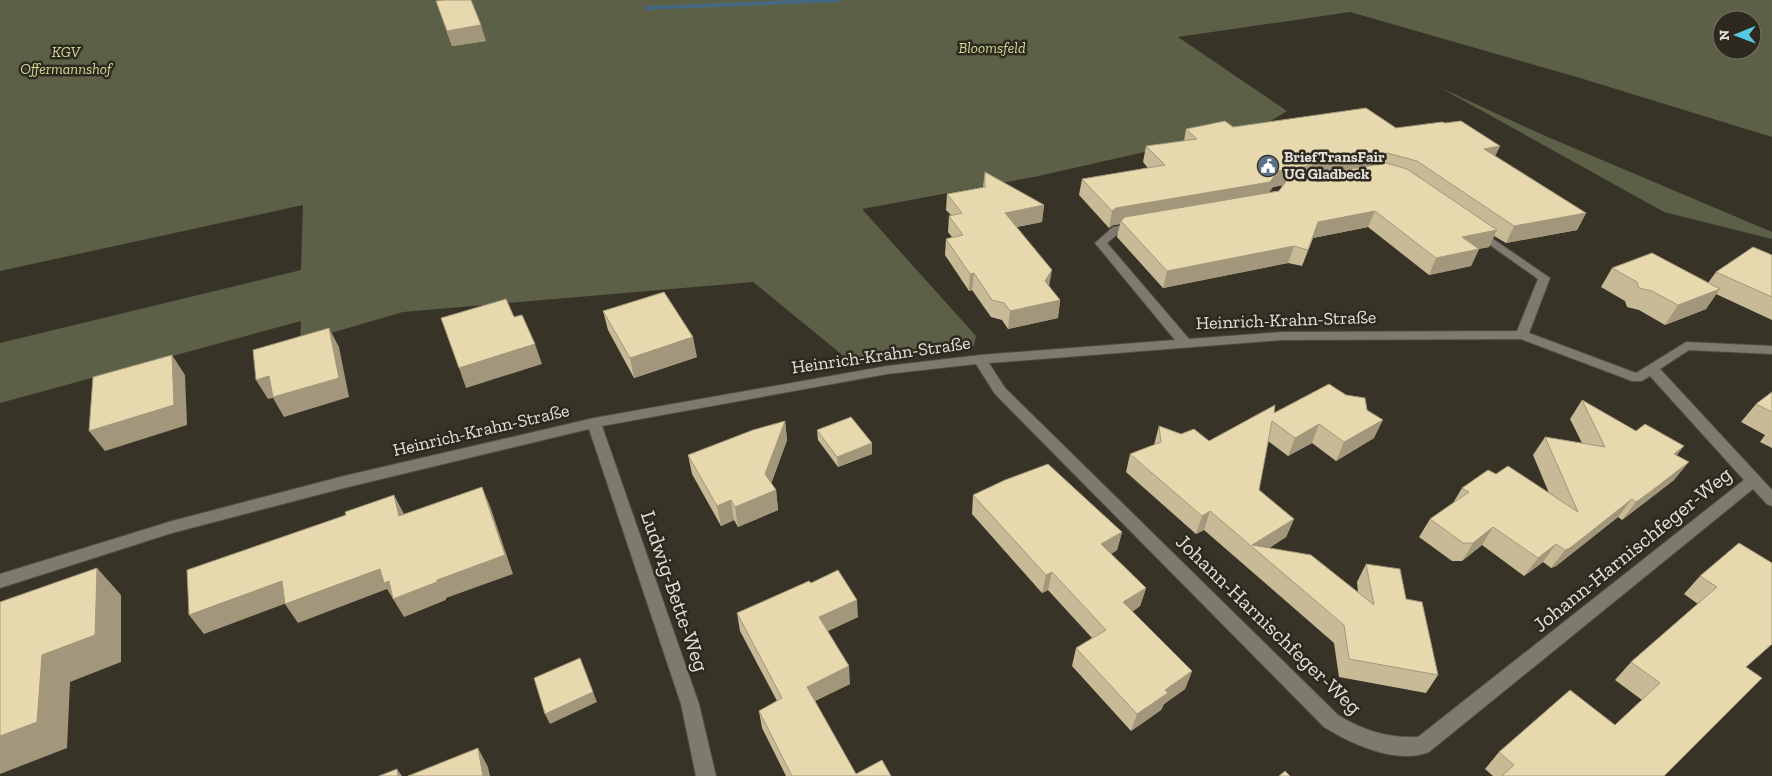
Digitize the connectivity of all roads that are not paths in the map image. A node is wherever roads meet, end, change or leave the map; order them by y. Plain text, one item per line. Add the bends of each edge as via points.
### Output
1 (1146, 224) edge
2 (1470, 226) edge
3 (1522, 334) junction
4 (1184, 342) junction
5 (1772, 350) edge
6 (980, 359) junction
7 (1652, 369) junction
8 (594, 423) junction
9 (1753, 481) junction
10 (1772, 500) edge
11 (0, 581) edge
12 (706, 776) edge

1 - 4 street via 1118,230 1101,243
2 - 3 street via 1544,278
3 - 4 street, Heinrich-Krahn-Straße via 1282,336
3 - 7 street, Heinrich-Krahn-Straße via 1637,378
4 - 6 street, Heinrich-Krahn-Straße
5 - 7 street, Heinrich-Krahn-Straße via 1686,346
6 - 8 street, Heinrich-Krahn-Straße via 887,370
6 - 9 street, Johann-Harnischfeger-Weg via 1000,391 1331,721 1350,734 1396,747 1422,746
7 - 9 street
8 - 11 street, Heinrich-Krahn-Straße via 344,482 172,527
8 - 12 street, Ludwig-Bette-Weg via 690,704
9 - 10 street

